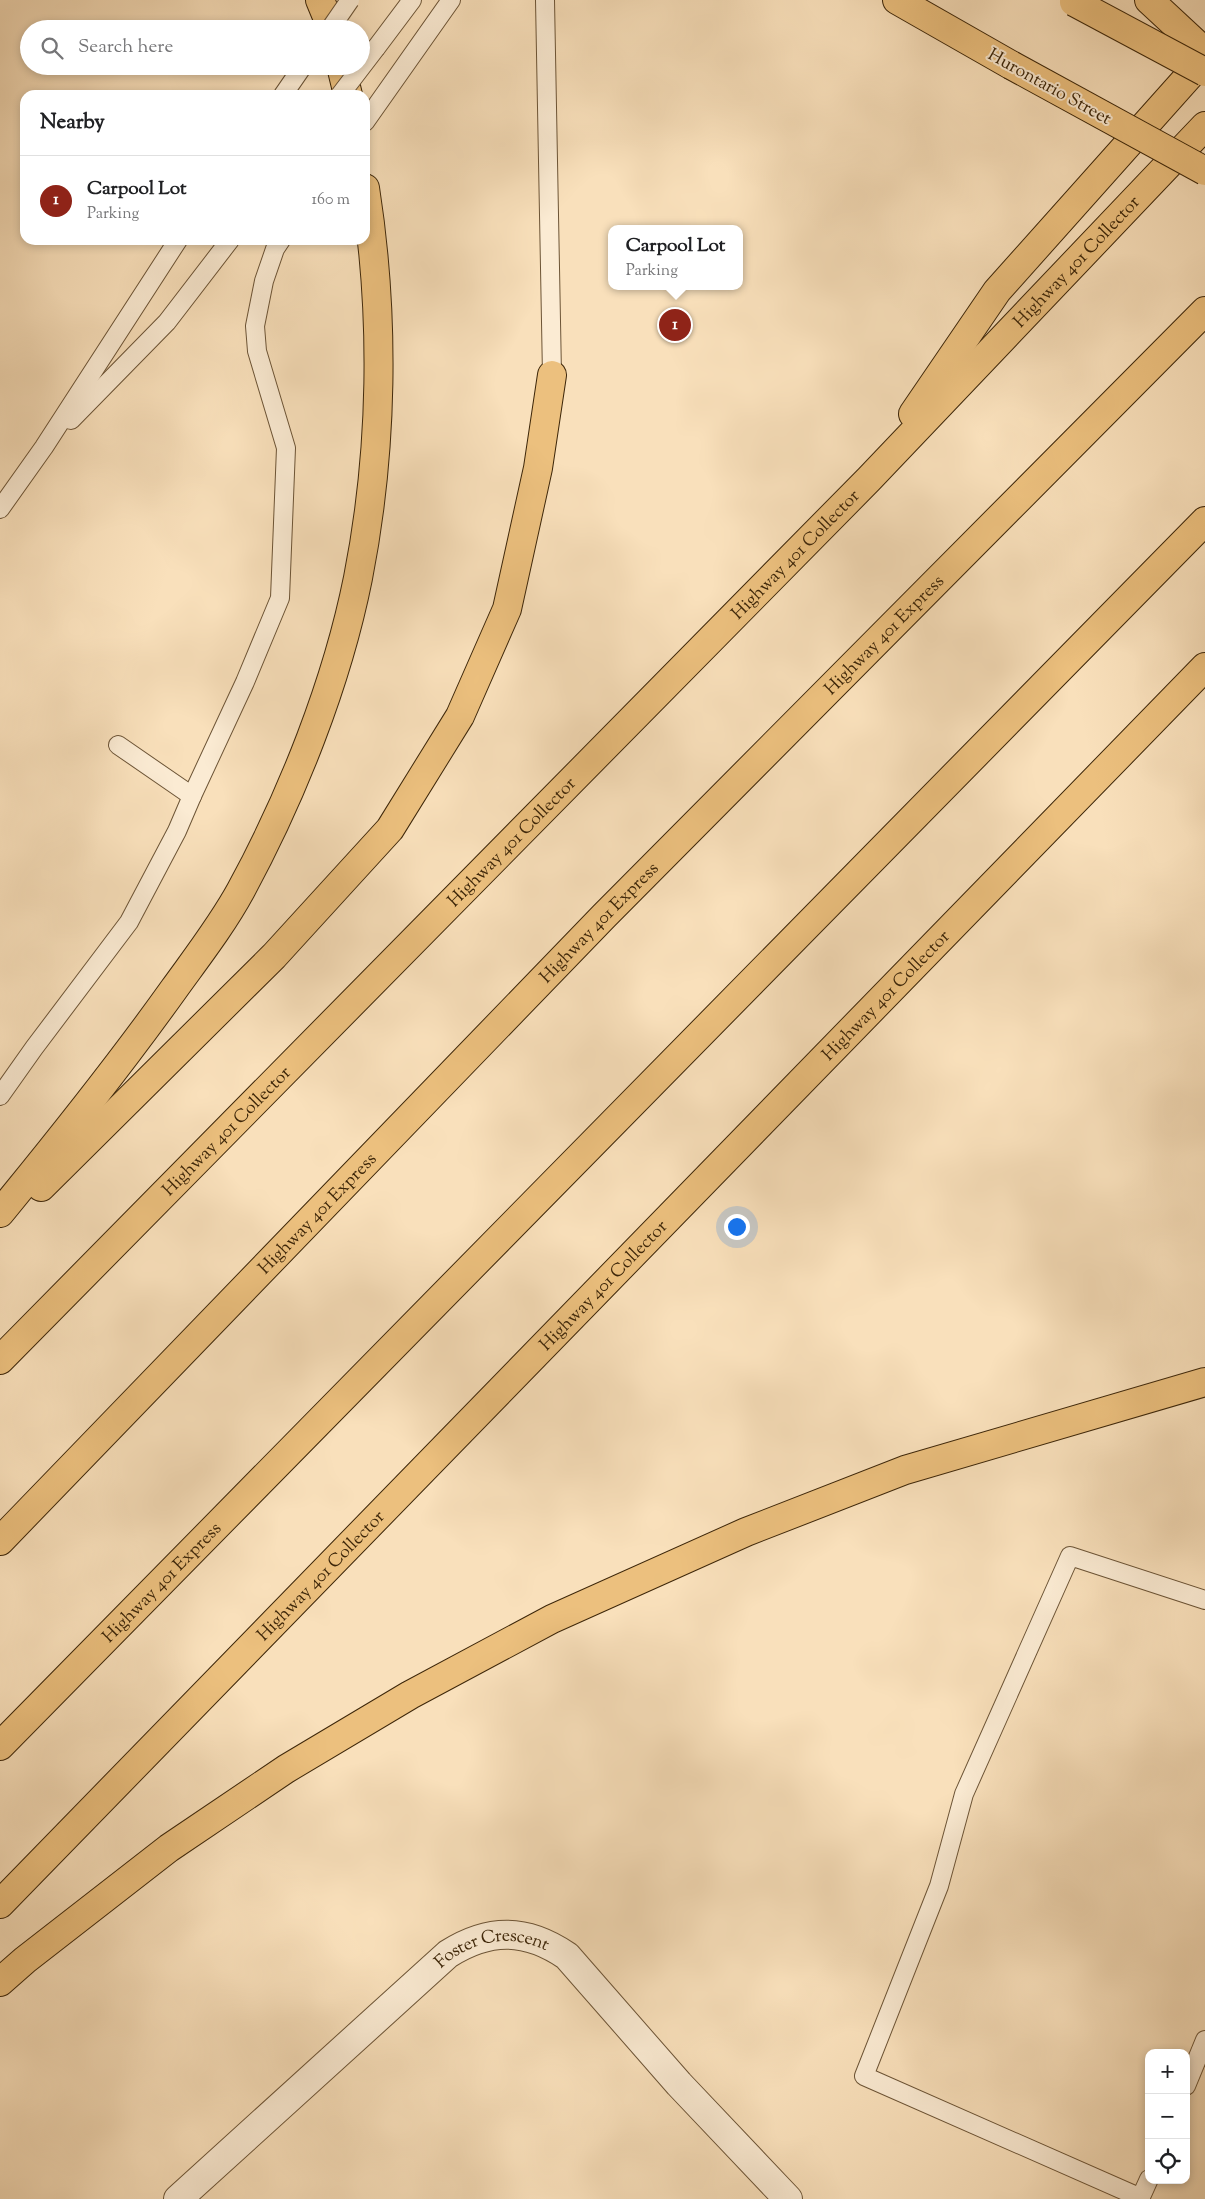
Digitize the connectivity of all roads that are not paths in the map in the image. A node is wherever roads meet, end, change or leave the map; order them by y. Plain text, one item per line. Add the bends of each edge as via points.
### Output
1 (320, 0) edge
2 (350, 0) edge
3 (412, 0) edge
4 (451, 0) edge
5 (545, 0) edge
6 (896, 0) edge
7 (1149, 0) edge
8 (1072, 1) edge
9 (328, 20) edge
10 (337, 20) edge
11 (1205, 52) edge
12 (370, 56) edge
13 (1205, 58) edge
14 (1205, 72) edge
15 (297, 75) edge
16 (343, 75) edge
17 (355, 75) edge
18 (286, 90) edge
19 (344, 90) edge
20 (347, 90) edge
21 (370, 115) edge
22 (1205, 126) edge
23 (1205, 171) edge
24 (370, 222) edge
25 (175, 245) edge
26 (226, 245) edge
27 (278, 245) edge
28 (1205, 311) edge
29 (552, 375) joint
30 (44, 447) junction
31 (869, 479) junction
32 (0, 509) edge
33 (1205, 520) edge
34 (1205, 667) edge
35 (118, 745) dead end
36 (192, 796) junction
37 (0, 1096) edge
38 (0, 1213) edge
39 (0, 1228) edge
40 (0, 1360) edge
41 (1205, 1382) edge
42 (1149, 1399) junction
43 (1205, 1400) edge
44 (0, 1541) edge
45 (1205, 1600) edge
46 (0, 1746) edge
47 (0, 1904) edge
48 (0, 1982) edge
49 (1205, 2040) edge
50 (1190, 2076) edge
51 (1147, 2184) edge
52 (178, 2199) edge
53 (788, 2199) edge
54 (1140, 2199) edge

1 - 9 main road
2 - 10 lane, bridge
3 - 12 lane, bridge
4 - 21 lane
5 - 29 lane
6 - 23 main road, Hurontario Street, bridge
7 - 11 main road
8 - 14 main road, bridge
13 - 31 main road via 997,291
15 - 18 lane
16 - 20 main road
17 - 19 lane, bridge
22 - 31 main road, Highway 401 Collector
24 - 38 main road via 377,334 375,458 358,578 340,652 315,725 275,821 240,892 191,966 88,1107
25 - 30 lane
26 - 30 lane via 167,322
27 - 36 lane via 264,281 255,326 256,350 286,448 280,598
28 - 44 main road, Highway 401 Express via 604,916
29 - 39 main road via 538,468 507,609 460,716 390,829 274,956
30 - 32 lane
31 - 40 main road, Highway 401 Collector
33 - 46 main road, Highway 401 Express
34 - 47 main road, Highway 401 Collector
35 - 36 lane
36 - 37 lane via 129,922
41 - 42 main road
42 - 43 main road
42 - 48 main road via 906,1470 746,1532 552,1619 410,1695 286,1769 169,1848
45 - 54 lane via 1070,1556 964,1794 939,1886 864,2076
49 - 50 lane
51 - 54 lane
52 - 53 street, Foster Crescent via 448,1954 481,1938 508,1934 535,1938 566,1956 678,2084

